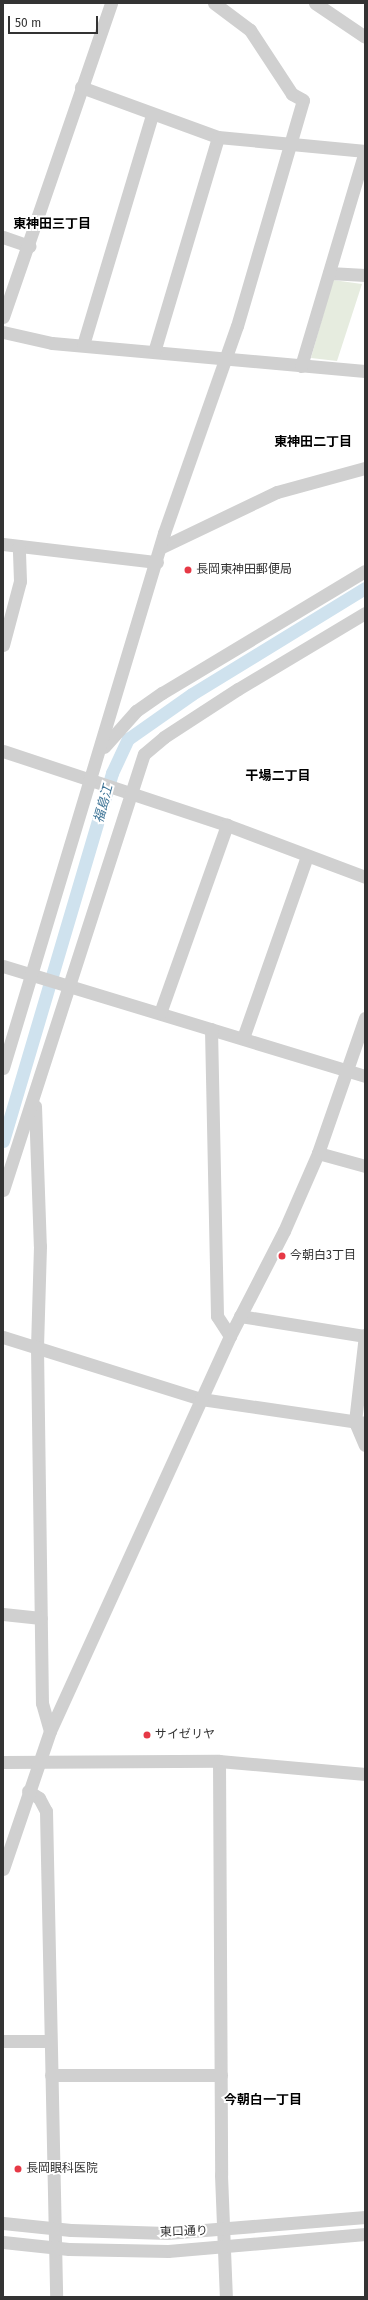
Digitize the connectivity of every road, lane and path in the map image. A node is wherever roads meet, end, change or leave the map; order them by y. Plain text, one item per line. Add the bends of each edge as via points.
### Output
1 (111, 3) edge
2 (214, 3) edge
3 (316, 3) edge
4 (365, 37) edge
5 (81, 87) junction
6 (152, 115) junction
7 (218, 137) junction
8 (291, 143) junction
9 (365, 151) edge
10 (3, 237) edge
11 (29, 246) junction
12 (329, 273) junction
13 (365, 275) edge
14 (3, 317) edge
15 (3, 332) edge
16 (83, 345) junction
17 (154, 352) junction
18 (225, 360) junction
19 (301, 366) junction
20 (365, 371) edge
21 (365, 468) edge
22 (3, 544) edge
23 (19, 546) junction
24 (162, 547) junction
25 (157, 562) junction
26 (365, 571) edge
27 (365, 613) edge
28 (3, 645) edge
29 (3, 751) edge
30 (95, 762) junction
31 (94, 780) junction
32 (125, 790) junction
33 (227, 825) junction
34 (307, 856) junction
35 (365, 877) edge
36 (3, 966) edge
37 (33, 975) junction
38 (63, 984) junction
39 (160, 1013) junction
40 (365, 1018) edge
41 (211, 1029) junction
42 (243, 1038) junction
43 (3, 1068) edge
44 (346, 1070) junction
45 (365, 1076) edge
46 (35, 1090) junction
47 (318, 1153) junction
48 (365, 1166) edge
49 (3, 1190) edge
50 (240, 1316) junction
51 (230, 1336) junction
52 (365, 1336) edge
53 (3, 1337) edge
54 (37, 1346) junction
55 (201, 1399) junction
56 (360, 1422) edge
57 (365, 1446) edge
58 (3, 1614) edge
59 (41, 1618) junction
60 (50, 1731) junction
61 (219, 1761) junction
62 (3, 1762) edge
63 (38, 1763) junction
64 (365, 1774) edge
65 (28, 1792) junction
66 (3, 1869) edge
67 (3, 2041) edge
68 (48, 2041) junction
69 (51, 2075) junction
70 (221, 2076) junction
71 (365, 2217) edge
72 (3, 2223) edge
73 (54, 2229) junction
74 (223, 2230) junction
75 (365, 2234) edge
76 (3, 2242) edge
77 (56, 2248) junction
78 (223, 2248) junction
79 (56, 2297) edge
80 (226, 2297) edge

1 - 5 street
2 - 8 street via 250,30 292,94 303,100
3 - 4 street
5 - 6 street
5 - 11 street
6 - 7 street
6 - 16 street
7 - 8 street
7 - 17 street
8 - 9 street
8 - 18 street
9 - 12 street
10 - 11 street
11 - 14 street
12 - 13 street
12 - 19 street
15 - 16 street via 35,340
16 - 17 street
17 - 18 street
18 - 19 street
18 - 24 street
19 - 20 street
21 - 24 street via 277,492 183,541
22 - 23 street
23 - 25 street
23 - 28 street via 20,582
24 - 25 street
25 - 30 street
26 - 30 street via 136,710 111,736
27 - 32 street via 153,745 138,764
29 - 31 street
30 - 31 street
31 - 32 street
31 - 37 street
32 - 33 street
32 - 38 street
33 - 34 street
33 - 39 street
34 - 35 street
34 - 42 street
36 - 37 street
37 - 38 street
37 - 43 street
38 - 39 street
38 - 46 street
39 - 41 street
40 - 44 street
41 - 42 street
41 - 51 street via 217,1316
42 - 44 street
44 - 45 street
44 - 47 street
46 - 49 street
46 - 54 street via 40,1246
47 - 48 street
47 - 50 street via 284,1231
50 - 51 street
50 - 52 street
51 - 55 street
52 - 56 street
53 - 54 street
54 - 55 street
54 - 59 street
55 - 56 street
55 - 60 street
56 - 57 street
58 - 59 street
59 - 60 street via 42,1703
60 - 63 street
61 - 63 street
61 - 64 street
61 - 70 street
62 - 63 street
63 - 65 street
65 - 66 street
65 - 68 street via 39,1798 46,1811
67 - 68 street
68 - 69 street
69 - 70 street
69 - 73 street
70 - 74 street
71 - 74 street, 東口通り
72 - 73 street, 東口通り
73 - 74 street, 東口通り via 122,2233
73 - 77 street
74 - 78 street
75 - 78 street, 東口通り
76 - 77 street, 東口通り
77 - 78 street, 東口通り via 125,2252
77 - 79 street
78 - 80 street

